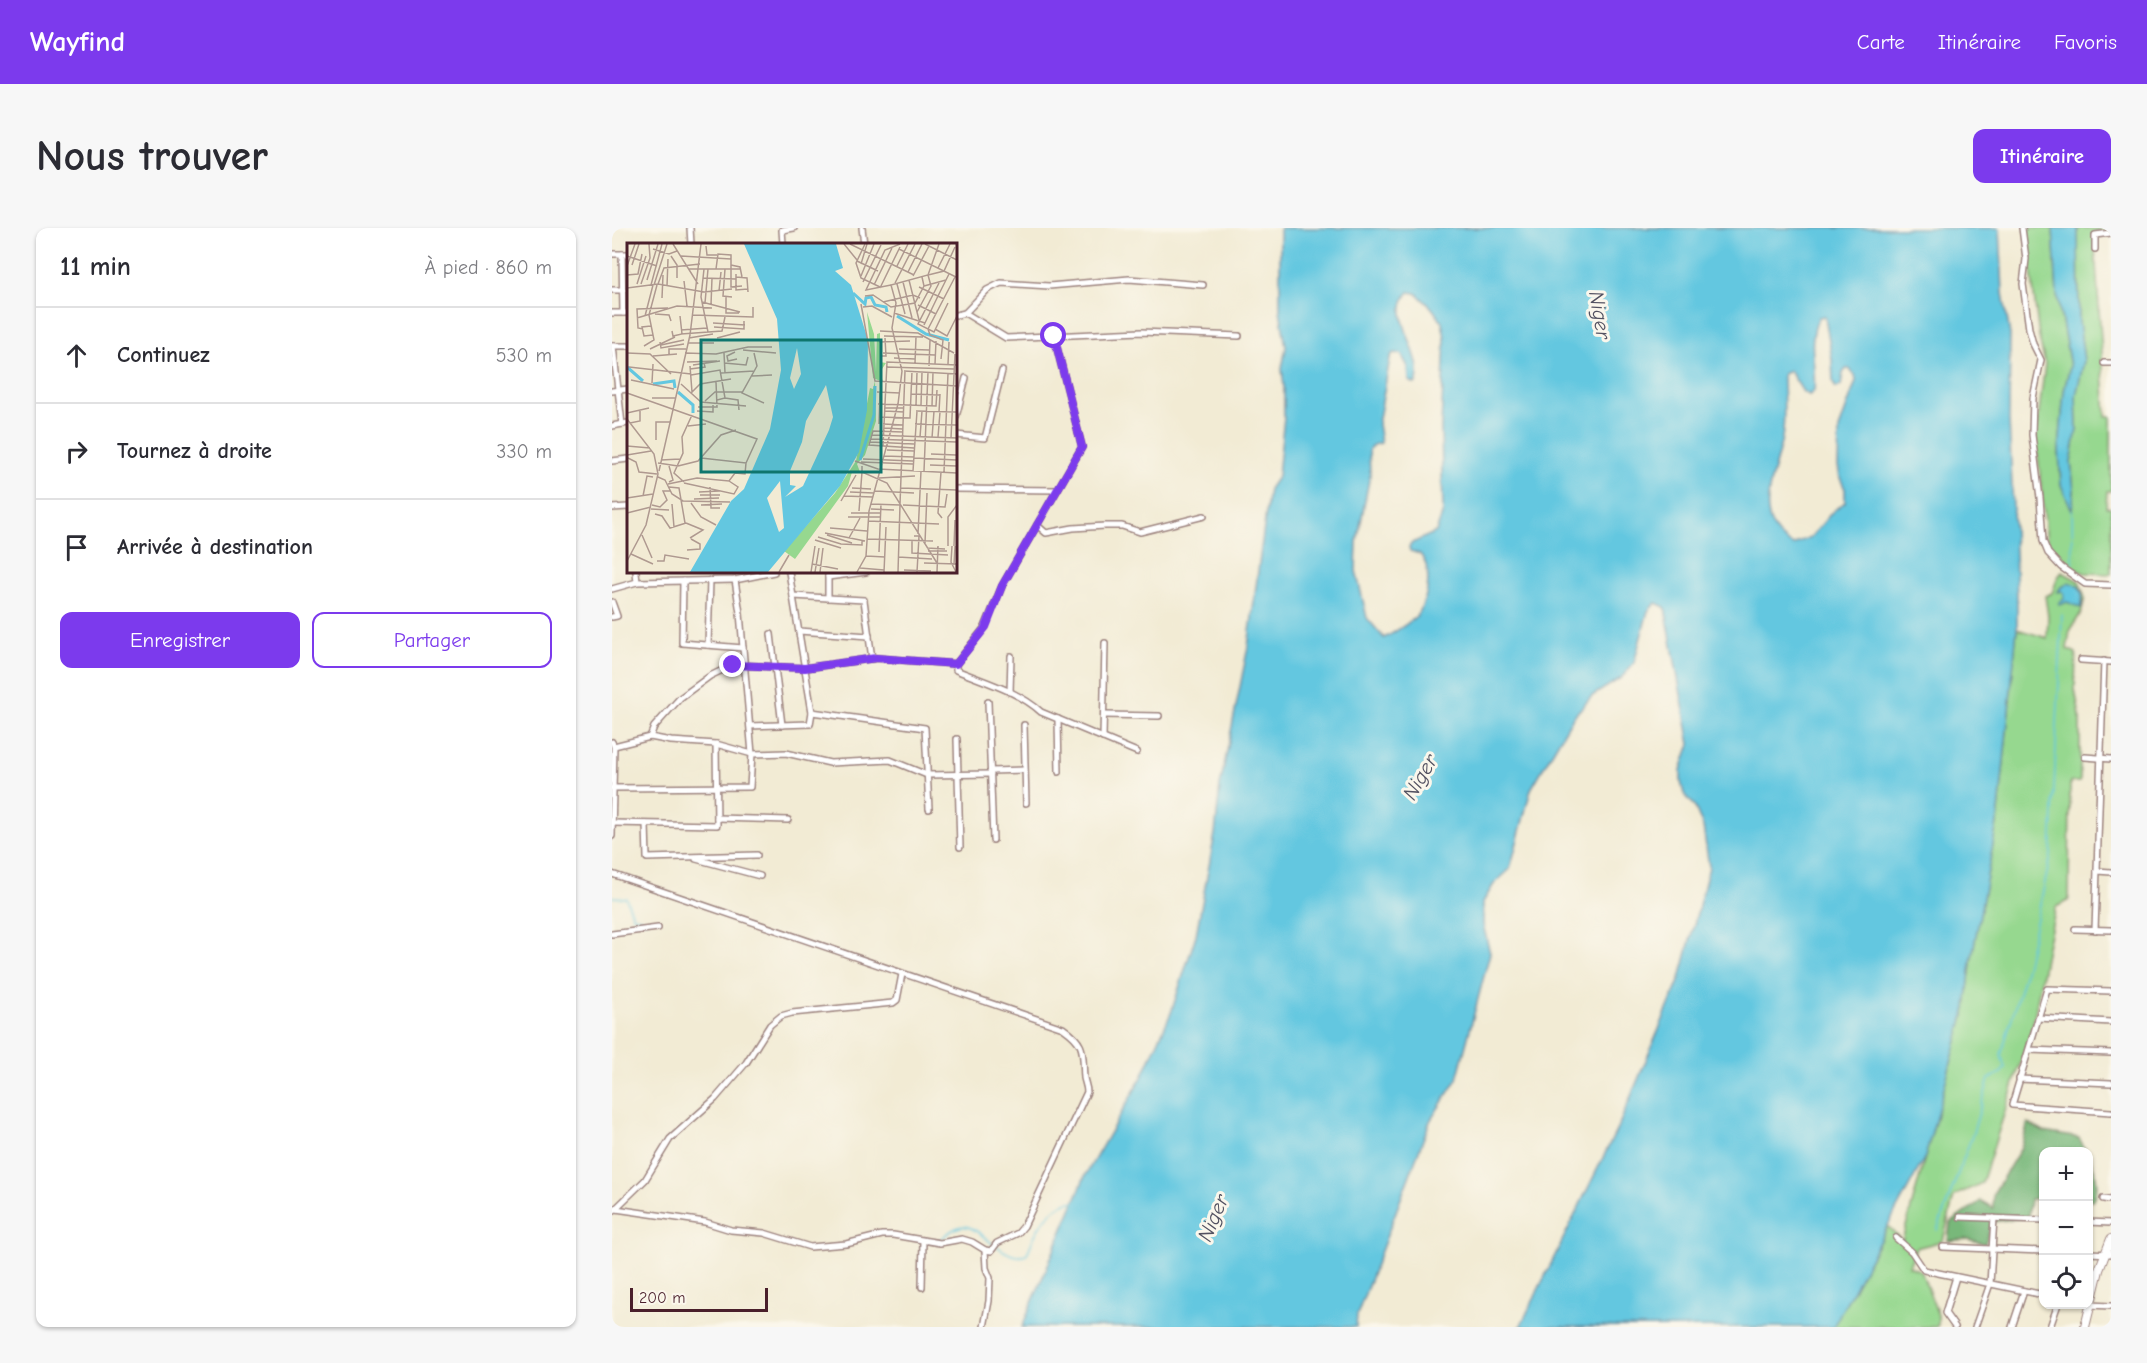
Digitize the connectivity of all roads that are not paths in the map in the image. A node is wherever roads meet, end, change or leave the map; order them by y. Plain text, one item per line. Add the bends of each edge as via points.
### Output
1 (690, 228) edge
2 (795, 228) edge
3 (862, 228) edge
4 (2022, 228) edge
5 (2111, 234) edge
6 (691, 243) edge
7 (783, 243) edge
8 (864, 243) edge
9 (2095, 249) dead end
10 (612, 254) edge
11 (625, 254) edge
12 (1203, 285) dead end
13 (612, 290) edge
14 (623, 290) junction
15 (612, 313) edge
16 (626, 313) edge
17 (965, 313) junction
18 (957, 315) edge
19 (1054, 336) junction
20 (1239, 336) dead end
21 (613, 346) edge
22 (2104, 363) dead end
23 (2111, 363) edge
24 (1002, 371) dead end
25 (966, 378) dead end
26 (615, 391) edge
27 (957, 413) edge
28 (627, 423) edge
29 (622, 424) junction
30 (612, 426) edge
31 (957, 435) edge
32 (627, 459) edge
33 (612, 461) edge
34 (957, 489) edge
35 (1057, 490) junction
36 (627, 507) edge
37 (612, 508) edge
38 (1204, 516) dead end
39 (1037, 525) junction
40 (636, 573) edge
41 (659, 573) edge
42 (769, 573) edge
43 (789, 573) edge
44 (847, 573) edge
45 (828, 574) edge
46 (710, 580) junction
47 (735, 580) junction
48 (659, 581) junction
49 (683, 581) junction
50 (637, 582) junction
51 (2111, 585) edge
52 (612, 589) edge
53 (793, 596) junction
54 (828, 598) junction
55 (612, 602) edge
56 (612, 617) edge
57 (799, 631) junction
58 (771, 634) dead end
59 (869, 636) junction
60 (1104, 643) dead end
61 (708, 645) junction
62 (743, 648) junction
63 (1011, 656) dead end
64 (873, 659) junction
65 (2081, 660) dead end
66 (2104, 661) junction
67 (2111, 662) edge
68 (744, 664) junction
69 (956, 664) junction
70 (775, 666) junction
71 (805, 668) junction
72 (1010, 692) junction
73 (988, 702) dead end
74 (812, 712) junction
75 (1104, 715) junction
76 (1159, 716) dead end
77 (1058, 719) junction
78 (782, 725) junction
79 (1024, 725) dead end
80 (750, 726) junction
81 (650, 738) junction
82 (1103, 738) junction
83 (957, 739) dead end
84 (613, 744) edge
85 (716, 744) junction
86 (1137, 752) dead end
87 (752, 754) junction
88 (2085, 757) dead end
89 (2100, 758) junction
90 (2111, 759) edge
91 (1025, 770) junction
92 (1059, 772) dead end
93 (613, 773) edge
94 (991, 773) junction
95 (927, 775) junction
96 (958, 775) junction
97 (613, 788) edge
98 (716, 788) junction
99 (1026, 803) dead end
100 (929, 809) dead end
101 (717, 818) junction
102 (788, 820) dead end
103 (612, 824) edge
104 (646, 824) junction
105 (612, 836) edge
106 (993, 840) dead end
107 (960, 847) dead end
108 (757, 855) dead end
109 (691, 857) junction
110 (2097, 871) junction
111 (2111, 872) edge
112 (612, 874) edge
113 (760, 876) dead end
114 (658, 928) dead end
115 (2075, 929) dead end
116 (2095, 930) junction
117 (2111, 930) edge
118 (612, 934) edge
119 (902, 974) junction
120 (2111, 991) edge
121 (2038, 1018) junction
122 (2111, 1022) edge
123 (2029, 1050) junction
124 (2111, 1053) edge
125 (2019, 1079) junction
126 (2111, 1083) edge
127 (2111, 1112) edge
128 (2103, 1199) dead end
129 (2111, 1200) edge
130 (614, 1211) edge
131 (1960, 1216) dead end
132 (1994, 1218) junction
133 (2039, 1220) edge
134 (2093, 1222) edge
135 (2111, 1223) edge
136 (1896, 1238) dead end
137 (2111, 1239) edge
138 (923, 1241) junction
139 (1943, 1247) dead end
140 (1993, 1249) junction
141 (985, 1250) junction
142 (2039, 1251) edge
143 (2093, 1253) edge
144 (2108, 1254) edge
145 (1956, 1277) junction
146 (1990, 1284) junction
147 (922, 1287) dead end
148 (2024, 1291) junction
149 (2039, 1294) edge
150 (2093, 1294) edge
151 (2093, 1305) edge
152 (2111, 1306) edge
153 (2057, 1309) edge
154 (2088, 1309) edge
155 (984, 1327) edge
156 (1955, 1327) edge
157 (1975, 1327) edge
158 (2012, 1327) edge
159 (2050, 1327) edge
160 (2085, 1327) edge

1 - 6 street
2 - 7 street via 782,230
3 - 8 street
4 - 51 street via 2029,329 2041,360 2033,398 2032,435 2043,541 2061,567 2085,584
5 - 9 street via 2095,235
10 - 11 street
11 - 14 street
12 - 17 street via 1129,279 1049,286 1002,283 987,290
13 - 14 street
14 - 16 street
15 - 16 street
17 - 18 street
17 - 19 street via 1006,338
19 - 20 street via 1141,332
19 - 35 street via 1082,447
21 - 26 street
22 - 23 street
24 - 31 street via 985,438
25 - 27 street
26 - 29 street
28 - 29 street
29 - 30 street
32 - 33 street
34 - 35 street
35 - 39 street
36 - 37 street
38 - 39 street via 1140,532 1105,526 1046,533
39 - 69 street via 1002,586 986,627
40 - 50 street
41 - 48 street
42 - 47 street
43 - 53 street
44 - 45 street
45 - 54 street
46 - 47 street
46 - 49 street
46 - 61 street
47 - 62 street
48 - 49 street
48 - 50 street
49 - 61 street via 681,643
50 - 52 street
53 - 54 street
53 - 57 street
54 - 59 street via 864,600
55 - 56 street via 617,616
57 - 59 street
57 - 71 street
58 - 70 street
59 - 64 street
60 - 75 street
61 - 62 street
62 - 68 street
63 - 72 street
64 - 69 street
64 - 71 street
65 - 66 street
66 - 67 street
66 - 89 street
68 - 70 street
68 - 80 street
68 - 81 street via 710,676 680,698 654,727
69 - 72 street via 956,670
70 - 71 street
70 - 78 street
71 - 74 street
72 - 77 street
73 - 94 street
74 - 78 street via 810,724
74 - 95 street via 925,728
75 - 76 street
75 - 82 street
77 - 82 street
77 - 92 street
78 - 80 street
79 - 91 street
80 - 87 street
81 - 84 street
81 - 85 street
82 - 86 street
83 - 96 street
84 - 93 street
85 - 87 street
85 - 98 street
87 - 95 street via 786,753 830,763 890,760
87 - 98 street via 750,787
88 - 89 street
89 - 90 street
89 - 110 street
91 - 94 street
91 - 99 street
93 - 97 street
94 - 96 street
94 - 106 street
95 - 96 street
95 - 100 street
96 - 107 street
97 - 98 street
97 - 103 street
98 - 101 street
101 - 102 street
101 - 104 street via 717,825
103 - 104 street
103 - 105 street
104 - 109 street via 647,858
108 - 109 street
109 - 113 street
110 - 111 street
110 - 116 street
112 - 119 street
114 - 118 street
115 - 116 street
116 - 117 street
119 - 130 street via 893,1003 792,1013 770,1025 746,1063 715,1099 670,1138 645,1180
119 - 141 street via 1063,1028 1083,1051 1086,1092 1024,1226 992,1251
120 - 121 street via 2047,989
121 - 122 street
121 - 123 street
123 - 124 street
123 - 125 street
125 - 126 street
125 - 127 street via 2012,1105
128 - 129 street
130 - 138 street via 705,1222 810,1247 882,1235
131 - 132 street
132 - 133 street
132 - 140 street
134 - 135 street
136 - 145 street via 1924,1270
137 - 144 main road
138 - 141 street via 940,1244 962,1239
138 - 147 street
139 - 140 street
140 - 142 street
140 - 146 street
141 - 155 street via 990,1278
143 - 144 street
144 - 150 main road
145 - 146 street
145 - 156 street via 1945,1313
146 - 148 street
146 - 157 street
148 - 149 street
148 - 158 street
151 - 152 street
153 - 159 street
154 - 160 main road

